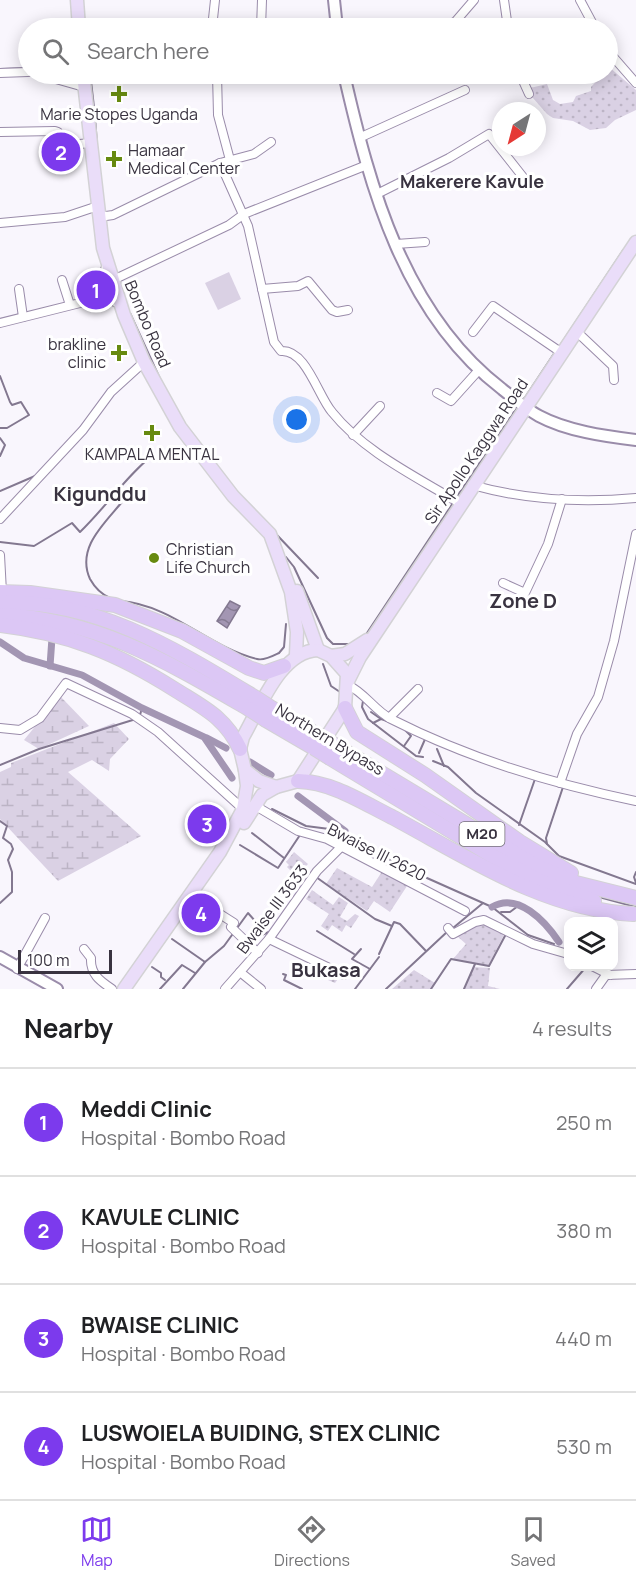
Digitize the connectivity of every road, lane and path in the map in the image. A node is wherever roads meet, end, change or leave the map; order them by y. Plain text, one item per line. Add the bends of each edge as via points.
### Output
1 (77, 0) edge
2 (214, 0) edge
3 (262, 0) edge
4 (334, 0) edge
5 (474, 0) edge
6 (504, 0) edge
7 (580, 0) edge
8 (79, 18) edge
9 (213, 18) edge
10 (261, 18) edge
11 (336, 18) edge
12 (458, 18) edge
13 (507, 18) edge
14 (590, 18) edge
15 (618, 62) edge
16 (18, 72) edge
17 (0, 73) edge
18 (636, 83) edge
19 (73, 84) edge
20 (84, 84) edge
21 (217, 84) edge
22 (346, 84) edge
23 (524, 84) edge
24 (84, 87) junction
25 (465, 90) dead end
26 (529, 94) dead end
27 (0, 132) edge
28 (359, 138) junction
29 (271, 142) dead end
30 (90, 143) junction
31 (230, 160) junction
32 (220, 163) junction
33 (367, 165) junction
34 (522, 177) dead end
35 (377, 194) junction
36 (98, 212) junction
37 (244, 214) junction
38 (0, 223) edge
39 (425, 242) dead end
40 (396, 244) junction
41 (635, 246) edge
42 (107, 264) junction
43 (62, 280) dead end
44 (111, 281) junction
45 (19, 289) dead end
46 (262, 289) junction
47 (104, 297) junction
48 (119, 303) junction
49 (70, 305) junction
50 (348, 310) dead end
51 (23, 317) junction
52 (0, 323) edge
53 (576, 331) junction
54 (472, 332) dead end
55 (562, 353) junction
56 (144, 362) junction
57 (478, 371) junction
58 (614, 380) dead end
59 (437, 393) dead end
60 (380, 406) dead end
61 (525, 407) junction
62 (353, 435) junction
63 (636, 440) edge
64 (472, 485) junction
65 (636, 498) edge
66 (562, 499) junction
67 (460, 504) junction
68 (0, 519) edge
69 (636, 534) edge
70 (277, 550) junction
71 (0, 555) edge
72 (503, 583) dead end
73 (0, 594) edge
74 (0, 615) edge
75 (0, 625) edge
76 (378, 630) junction
77 (318, 650) junction
78 (296, 655) junction
79 (331, 656) junction
80 (284, 666) junction
81 (348, 683) junction
82 (418, 689) dead end
83 (252, 704) junction
84 (345, 708) junction
85 (389, 718) junction
86 (0, 728) edge
87 (240, 750) junction
88 (334, 753) junction
89 (245, 770) junction
90 (298, 781) junction
91 (560, 783) junction
92 (276, 787) junction
93 (636, 801) edge
94 (249, 807) junction
95 (341, 847) junction
96 (606, 892) junction
97 (636, 898) edge
98 (204, 904) dead end
99 (465, 911) dead end
100 (634, 915) edge
101 (45, 918) dead end
102 (450, 931) dead end
103 (269, 939) junction
104 (84, 950) dead end
105 (258, 952) junction
106 (564, 953) edge
107 (0, 957) edge
108 (17, 968) junction
109 (602, 971) edge
110 (240, 972) junction
111 (636, 974) edge
112 (345, 975) dead end
113 (612, 976) junction
114 (46, 989) edge
115 (57, 989) edge
116 (112, 989) edge
117 (124, 989) edge
118 (130, 989) edge
119 (225, 989) edge
120 (261, 989) edge
121 (596, 989) edge

1 - 8 main road
2 - 9 street
3 - 10 street
4 - 11 street
5 - 12 street
6 - 13 street
7 - 14 street
15 - 18 street
16 - 17 street
19 - 24 street
20 - 24 main road, Bombo Road
21 - 31 street via 218,115
22 - 28 street
23 - 26 street
24 - 30 main road, Bombo Road
25 - 28 street
27 - 30 street via 55,131 60,146
28 - 33 street
29 - 31 street via 254,154
30 - 36 main road, Bombo Road
31 - 32 street
32 - 36 street via 113,215
32 - 37 street
33 - 35 street
33 - 37 street
34 - 35 street via 489,134
35 - 40 street
36 - 38 street
36 - 42 main road, Bombo Road
37 - 44 street via 229,225
37 - 46 street
39 - 40 street
40 - 57 street via 429,310 450,341
41 - 53 main road, Sir Apollo Kaggwa Road
42 - 44 main road, Bombo Road
42 - 47 street via 100,284
43 - 49 street
44 - 48 main road, Bombo Road
45 - 51 street
46 - 50 street via 298,286 308,281 332,310
46 - 62 street via 274,342 281,351 301,360 319,393
47 - 48 street
47 - 49 street
48 - 56 main road, Bombo Road
49 - 51 street
51 - 52 street
53 - 55 main road, Sir Apollo Kaggwa Road
53 - 58 street via 613,366
54 - 55 street via 493,306
55 - 61 main road, Sir Apollo Kaggwa Road
56 - 68 street via 111,392 83,430
56 - 70 main road, Bombo Road via 191,444 270,534
57 - 59 street via 451,401
57 - 61 street
60 - 62 street
61 - 63 street via 560,424
61 - 64 main road, Sir Apollo Kaggwa Road
62 - 67 street
64 - 66 street via 523,497
64 - 67 main road, Sir Apollo Kaggwa Road
65 - 66 street via 592,502
66 - 72 street via 548,544 525,593
67 - 76 main road, Sir Apollo Kaggwa Road
69 - 91 street via 614,641 598,696 577,734
70 - 77 main road, Bombo Road via 289,567
70 - 78 main road, Bombo Road via 295,614
71 - 73 street
73 - 80 highway via 30,593 114,605 182,632 249,668 264,673
73 - 83 highway, Northern Bypass / M20 via 15,602 70,611 135,630
74 - 83 highway, Northern Bypass / M20 via 67,623 136,646
75 - 87 highway via 70,638 122,658 216,716 233,732
76 - 79 main road via 358,648
76 - 81 main road, Sir Apollo Kaggwa Road
77 - 78 main road
77 - 79 main road
78 - 80 main road
79 - 81 main road via 343,668
80 - 87 main road via 243,737
81 - 84 main road
81 - 85 street
82 - 85 street
83 - 88 highway, Northern Bypass / M20, bridge
84 - 90 main road
84 - 96 highway via 357,732 365,738 536,853
85 - 91 street via 484,759
86 - 94 street, Bwaise III 2620 via 20,730 40,718 66,683 132,714
87 - 89 main road
88 - 96 highway, Northern Bypass / M20 via 536,866
88 - 100 highway, Northern Bypass via 489,854 538,881
89 - 92 main road
89 - 94 main road
90 - 92 main road
90 - 100 highway via 314,782 353,797 535,892 598,910
91 - 93 street
92 - 94 main road
94 - 95 street, Bwaise III 2620
94 - 117 main road
94 - 118 main road via 224,857
95 - 99 street, Bwaise III 2620
95 - 103 street, Bwaise III 3633 via 316,871
96 - 97 highway, Northern Bypass / M20
98 - 105 street via 234,923 231,927
101 - 108 street
102 - 106 street via 484,920 533,944
103 - 105 street, Bwaise III 3633
103 - 112 street
104 - 116 street via 91,958 91,969
105 - 110 street, Bwaise III 3633
107 - 108 street
108 - 114 street
108 - 115 street
109 - 113 street
110 - 119 street, Bwaise III 3633
110 - 120 street
111 - 113 street
113 - 121 street via 606,975

